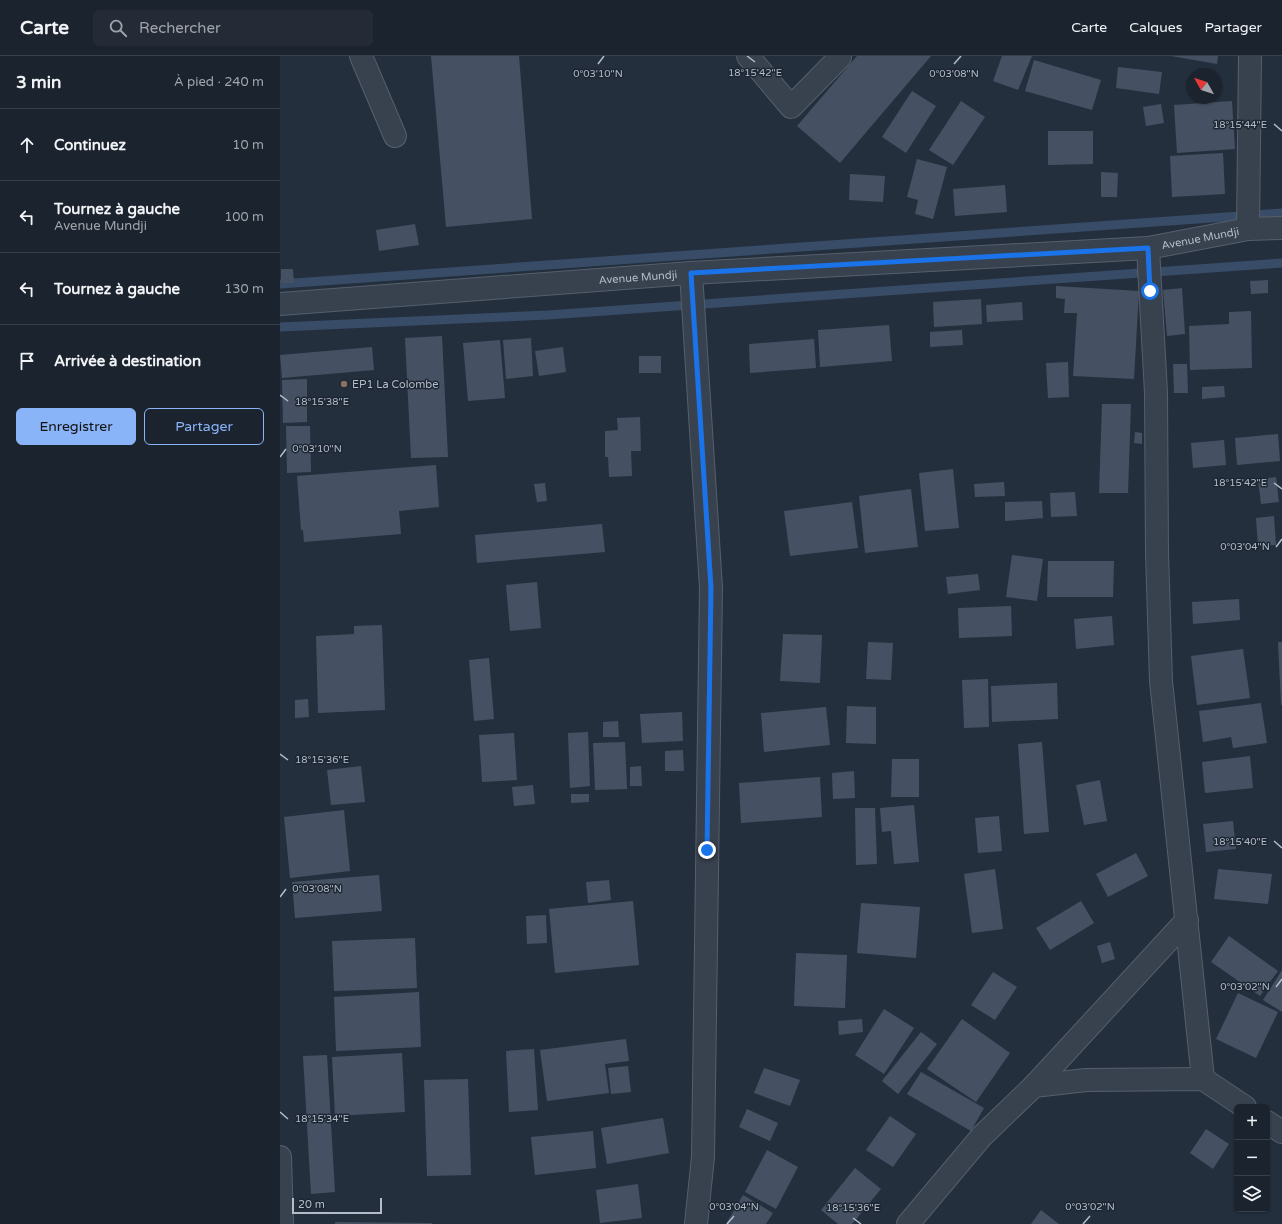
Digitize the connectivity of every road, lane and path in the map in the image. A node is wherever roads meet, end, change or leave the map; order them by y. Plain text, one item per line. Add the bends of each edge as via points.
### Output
1 (361, 56) edge
2 (748, 56) edge
3 (1250, 56) edge
4 (840, 57) edge
5 (395, 136) dead end
6 (1265, 229) edge
7 (1148, 248) junction
8 (691, 273) junction
9 (280, 304) edge
10 (1187, 920) junction
11 (1204, 1079) junction
12 (1034, 1086) junction
13 (1241, 1104) edge
14 (1270, 1124) edge
15 (1282, 1132) edge
16 (280, 1158) edge
17 (282, 1224) edge
18 (696, 1224) edge
19 (908, 1224) edge

1 - 5 street
2 - 4 street via 791,107
3 - 6 street
6 - 7 street, Avenue Mundji
7 - 8 street, Avenue Mundji
7 - 10 street via 1156,393 1161,681
8 - 9 street, Avenue Mundji
8 - 18 street via 711,588 703,1157
10 - 11 street
10 - 12 street
11 - 12 street via 1086,1080
11 - 13 street
12 - 19 street via 982,1136
14 - 15 street
16 - 17 street

